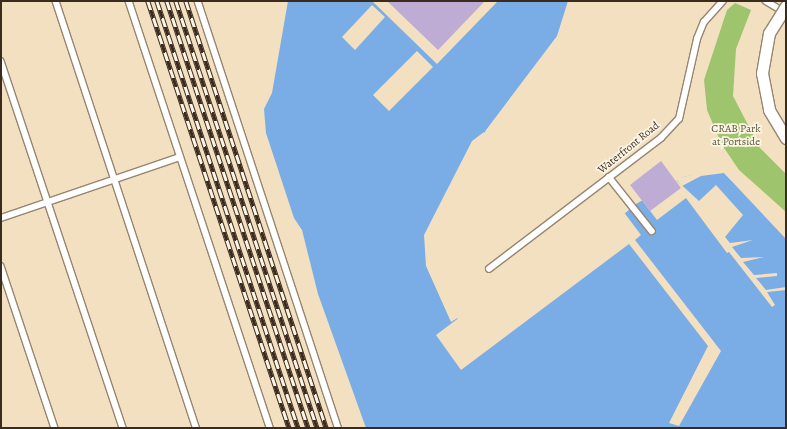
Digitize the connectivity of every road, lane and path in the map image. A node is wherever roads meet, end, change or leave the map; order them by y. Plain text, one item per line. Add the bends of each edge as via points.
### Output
1 (56, 1) edge
2 (129, 1) edge
3 (198, 1) edge
4 (722, 1) edge
5 (766, 1) edge
6 (786, 6) edge
7 (786, 13) edge
8 (1, 61) edge
9 (786, 138) edge
10 (180, 157) junction
11 (609, 178) junction
12 (114, 180) junction
13 (46, 202) junction
14 (1, 218) edge
15 (652, 231) dead end
16 (1, 266) edge
17 (489, 269) dead end
18 (55, 428) edge
19 (123, 428) edge
20 (196, 428) edge
21 (270, 428) edge
22 (338, 428) edge

1 - 12 lane
2 - 10 lane
3 - 22 lane
4 - 11 lane, Waterfront Road via 704,22 697,39 679,119
5 - 7 lane
6 - 9 street, bridge via 769,33 762,73 769,110
8 - 13 lane
10 - 12 lane
10 - 21 lane
11 - 15 lane
11 - 17 lane, Waterfront Road
12 - 13 lane
12 - 20 lane
13 - 14 lane
13 - 19 lane
16 - 18 lane

